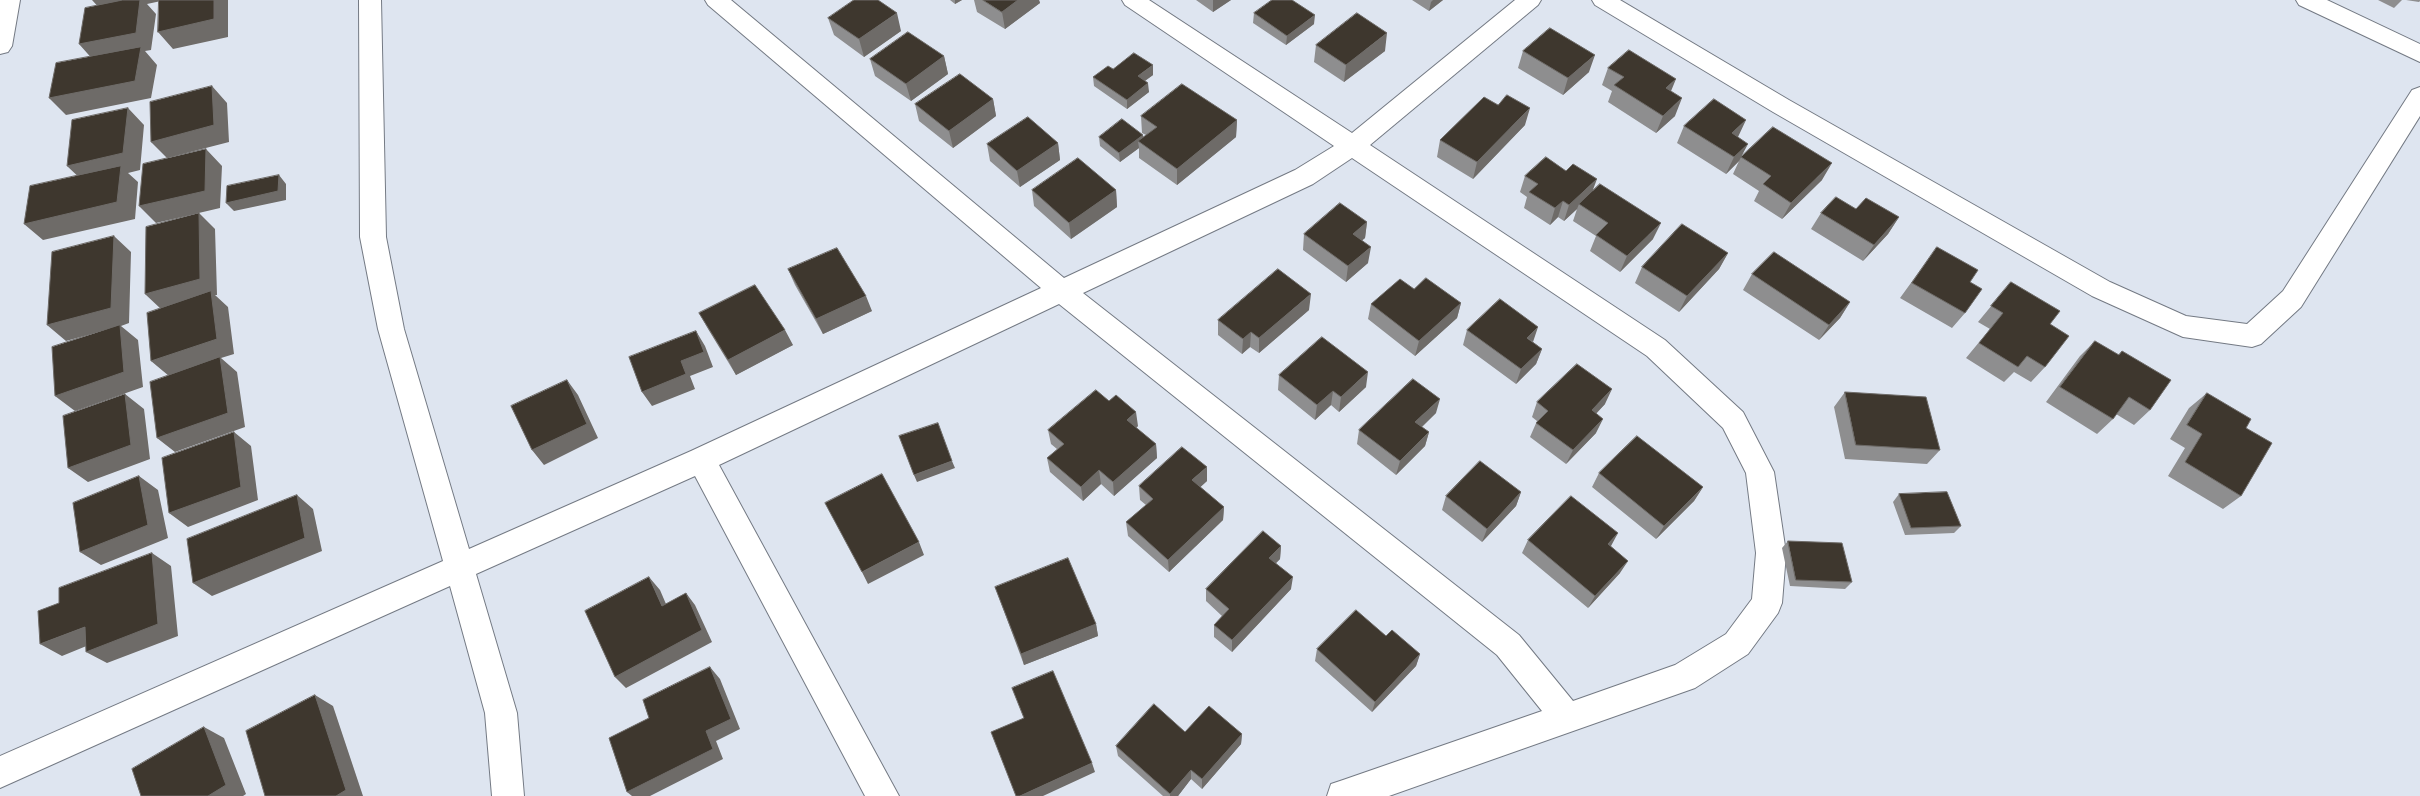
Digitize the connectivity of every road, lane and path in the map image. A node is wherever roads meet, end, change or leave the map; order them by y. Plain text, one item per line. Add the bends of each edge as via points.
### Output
1 (9, 0) edge
2 (370, 0) edge
3 (716, 0) edge
4 (1133, 0) edge
5 (1530, 0) edge
6 (1603, 0) edge
7 (2307, 0) edge
8 (0, 46) edge
9 (2420, 54) edge
10 (2420, 96) edge
11 (1353, 146) junction
12 (1061, 290) junction
13 (701, 460) junction
14 (458, 567) junction
15 (1566, 718) junction
16 (0, 772) edge
17 (508, 796) edge
18 (883, 796) edge
19 (1343, 796) edge

1 - 8 street
2 - 14 street via 373,238 391,329
3 - 12 street
4 - 11 street
5 - 11 street
6 - 10 street via 2101,289 2183,326 2252,336 2292,299
7 - 9 street
11 - 12 street via 1304,178
11 - 15 street via 1656,348 1733,420 1760,472 1771,553 1767,603 1737,644 1684,677
12 - 13 street
12 - 15 street via 1508,645
13 - 14 street
13 - 18 street
14 - 16 street
14 - 17 street via 501,713
15 - 19 street

